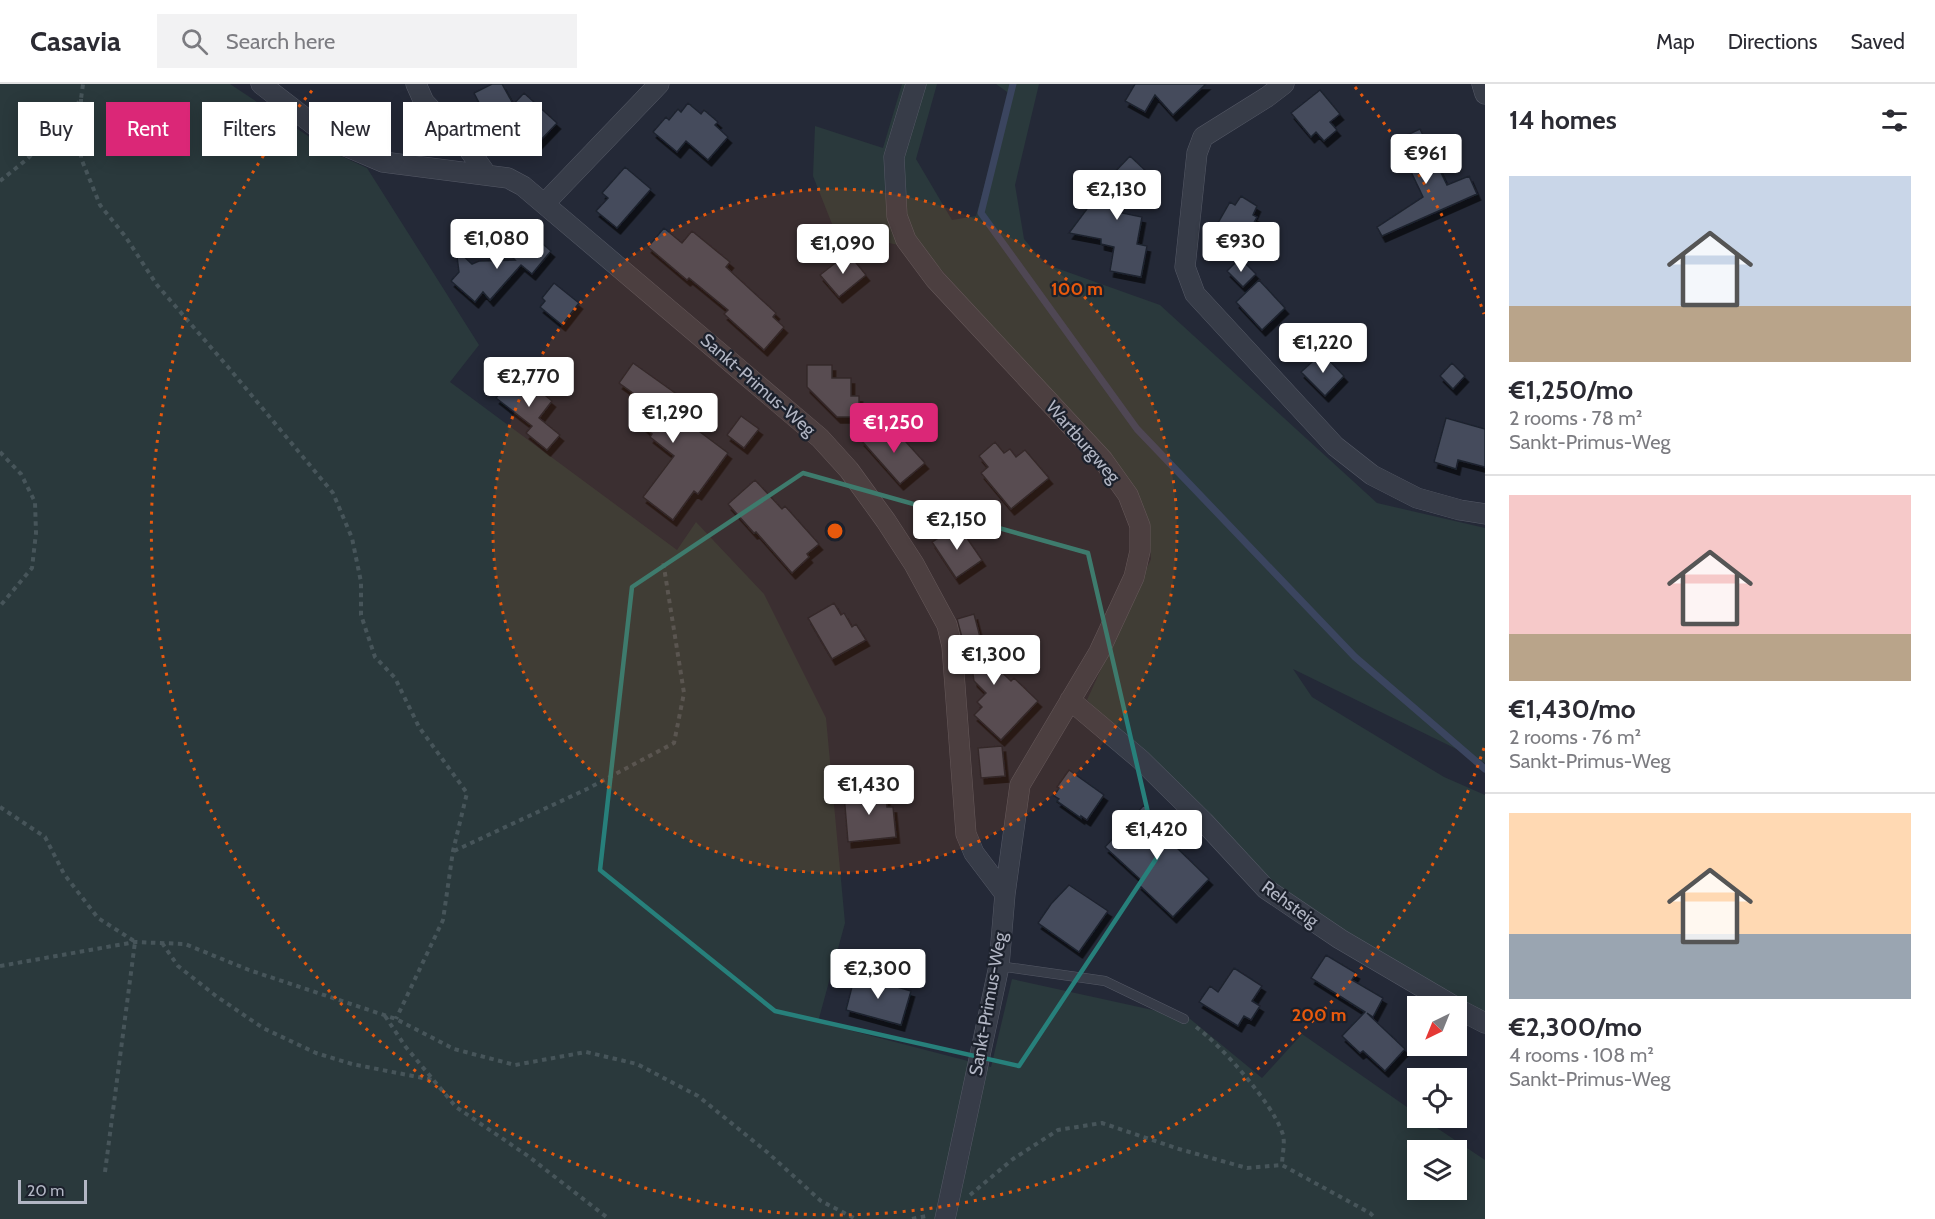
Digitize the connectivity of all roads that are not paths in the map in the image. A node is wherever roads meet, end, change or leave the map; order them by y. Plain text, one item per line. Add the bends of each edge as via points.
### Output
1 (261, 84) edge
2 (416, 84) edge
3 (659, 84) edge
4 (916, 84) edge
5 (1284, 84) edge
6 (1482, 84) edge
7 (1485, 94) edge
8 (487, 175) junction
9 (545, 203) junction
10 (1485, 514) edge
11 (1070, 700) junction
12 (1005, 894) junction
13 (999, 966) junction
14 (1436, 996) edge
15 (1467, 1013) edge
16 (1184, 1019) road end
17 (1485, 1023) edge
18 (945, 1215) edge

1 - 8 street, Sankt-Primus-Weg via 336,142 383,162
2 - 8 street via 424,102 467,147
3 - 9 street
4 - 11 street, Wartburgweg via 894,157 897,216 906,240 935,279 1103,460 1128,495 1140,526 1134,577 1099,652
5 - 10 street via 1203,137 1197,153 1185,267 1195,294 1335,446 1372,475 1418,498
6 - 7 street
8 - 9 street, Sankt-Primus-Weg via 508,178
9 - 12 street, Sankt-Primus-Weg via 820,438 886,520 947,625 952,646 966,834 974,853
11 - 12 street, Wartburgweg via 1020,786
11 - 14 street, Rehsteig via 1141,760 1266,889
12 - 13 street, Sankt-Primus-Weg
13 - 16 lane via 1105,981
13 - 18 street, Sankt-Primus-Weg
15 - 17 street, Rehsteig

